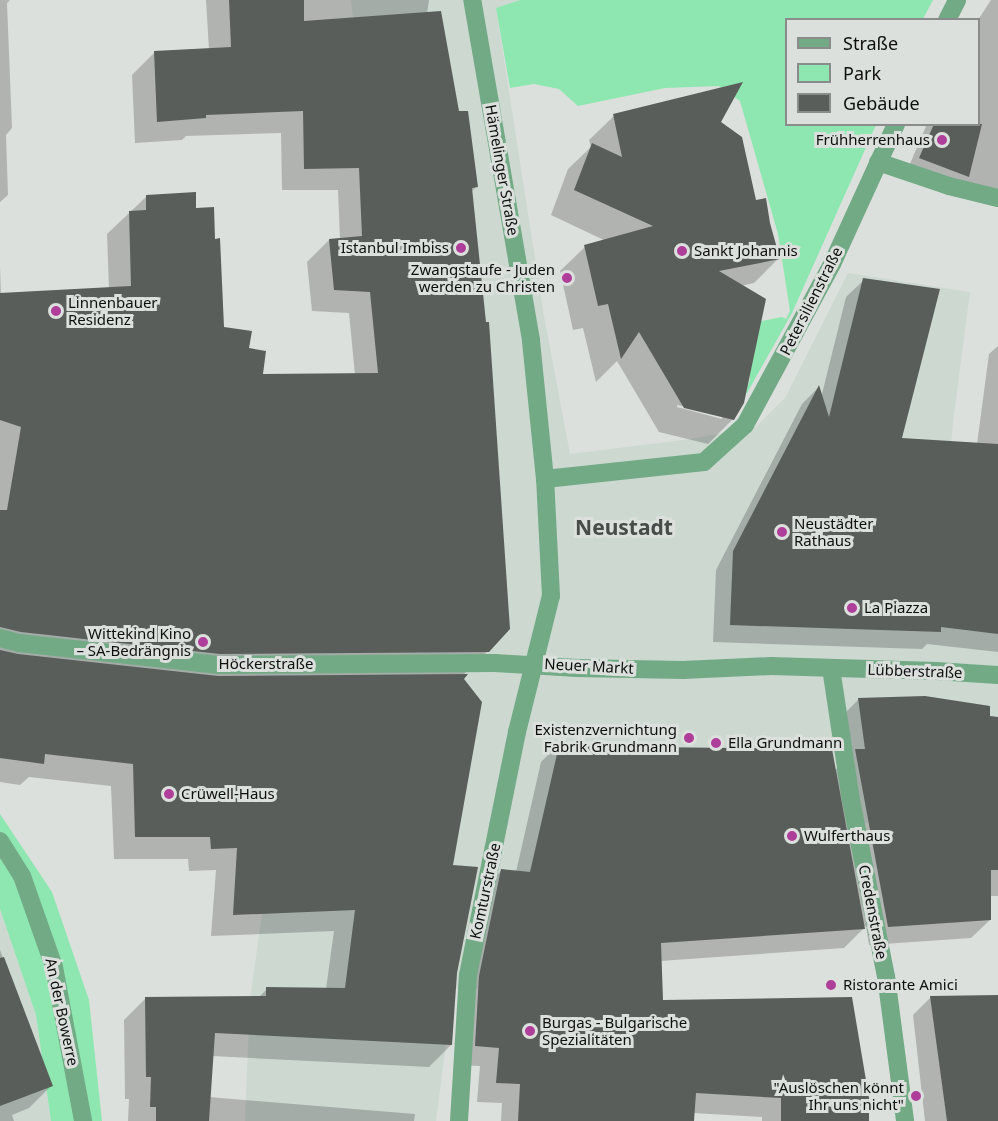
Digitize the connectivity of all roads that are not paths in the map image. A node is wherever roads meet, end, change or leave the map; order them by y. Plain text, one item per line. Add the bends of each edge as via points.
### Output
1 (472, 0) edge
2 (957, 0) edge
3 (948, 18) edge
4 (895, 126) edge
5 (878, 162) junction
6 (998, 198) edge
7 (531, 340) joint
8 (544, 478) junction
9 (0, 638) edge
10 (534, 663) junction
11 (831, 668) junction
12 (998, 675) edge
13 (0, 841) edge
14 (83, 1121) edge
15 (459, 1121) edge
16 (905, 1121) edge

1 - 7 street, Hämelinger Straße
2 - 3 street
4 - 5 street, Petersilienstraße
5 - 6 street
5 - 8 street, Petersilienstraße via 832,264 749,421 704,462
7 - 8 street, Neuer Markt
8 - 10 street, Neuer Markt via 551,596
9 - 10 street, Höckerstraße via 219,664
10 - 11 street, Neuer Markt via 589,668
10 - 15 street, Komturstraße via 468,975
11 - 12 street, Lübberstraße
11 - 16 street, Credenstraße via 850,800 886,976
13 - 14 street, An der Bowerre via 22,876 54,966

